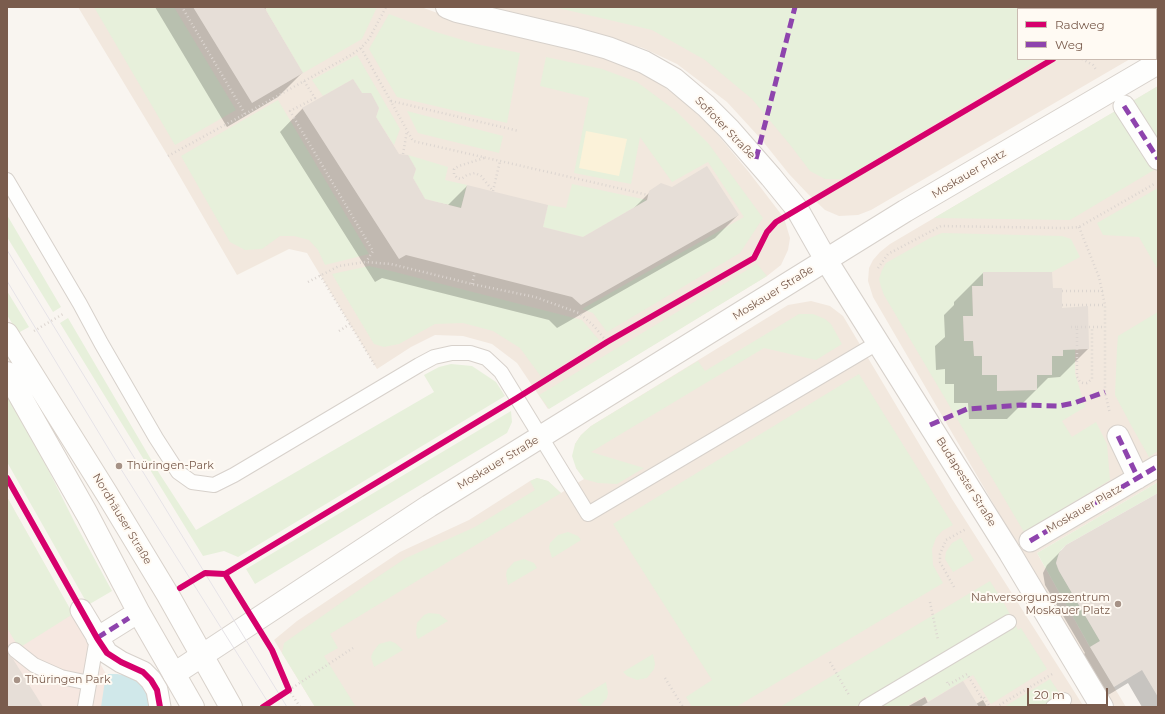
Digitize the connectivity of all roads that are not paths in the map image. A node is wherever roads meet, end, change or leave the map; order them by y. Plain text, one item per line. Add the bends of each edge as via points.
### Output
1 (447, 7) edge
2 (1158, 63) edge
3 (1118, 98) junction
4 (1158, 159) edge
5 (7, 180) edge
6 (826, 260) junction
7 (7, 334) edge
8 (878, 342) junction
9 (7, 373) edge
10 (1118, 436) road end
11 (542, 437) junction
12 (1158, 466) edge
13 (1138, 478) junction
14 (1030, 541) joint
15 (1010, 553) junction
16 (81, 610) dead end
17 (129, 618) dead end
18 (1009, 622) dead end
19 (96, 638) junction
20 (14, 650) dead end
21 (202, 655) junction
22 (174, 674) junction
23 (89, 683) junction
24 (85, 707) edge
25 (160, 707) edge
26 (193, 707) edge
27 (231, 707) edge
28 (866, 707) edge
29 (1102, 707) edge

1 - 6 street, Sofioter Straße via 608,48 644,62 674,79 706,106 771,177 796,209
2 - 3 street
3 - 4 street
3 - 6 street, Moskauer Platz via 905,211
5 - 11 lane via 156,438 178,472 192,482 214,485 419,365 452,353 470,353 486,358 501,372
6 - 8 street, Budapester Straße
6 - 11 street, Moskauer Straße
7 - 21 street, Nordhäuser Straße via 111,501
8 - 11 lane via 588,514
8 - 15 street, Budapester Straße
9 - 22 street
10 - 13 street
11 - 21 street, Moskauer Straße via 416,514
12 - 13 street, Moskauer Platz
13 - 14 street, Moskauer Platz
14 - 15 lane
15 - 29 street, Budapester Straße
16 - 19 street
17 - 19 street
18 - 28 lane
19 - 23 lane
19 - 25 street via 107,653 143,672 151,680 157,690
20 - 23 lane via 47,671
21 - 22 street, Moskauer Straße
21 - 27 street, Nordhäuser Straße
22 - 26 street
23 - 24 lane

